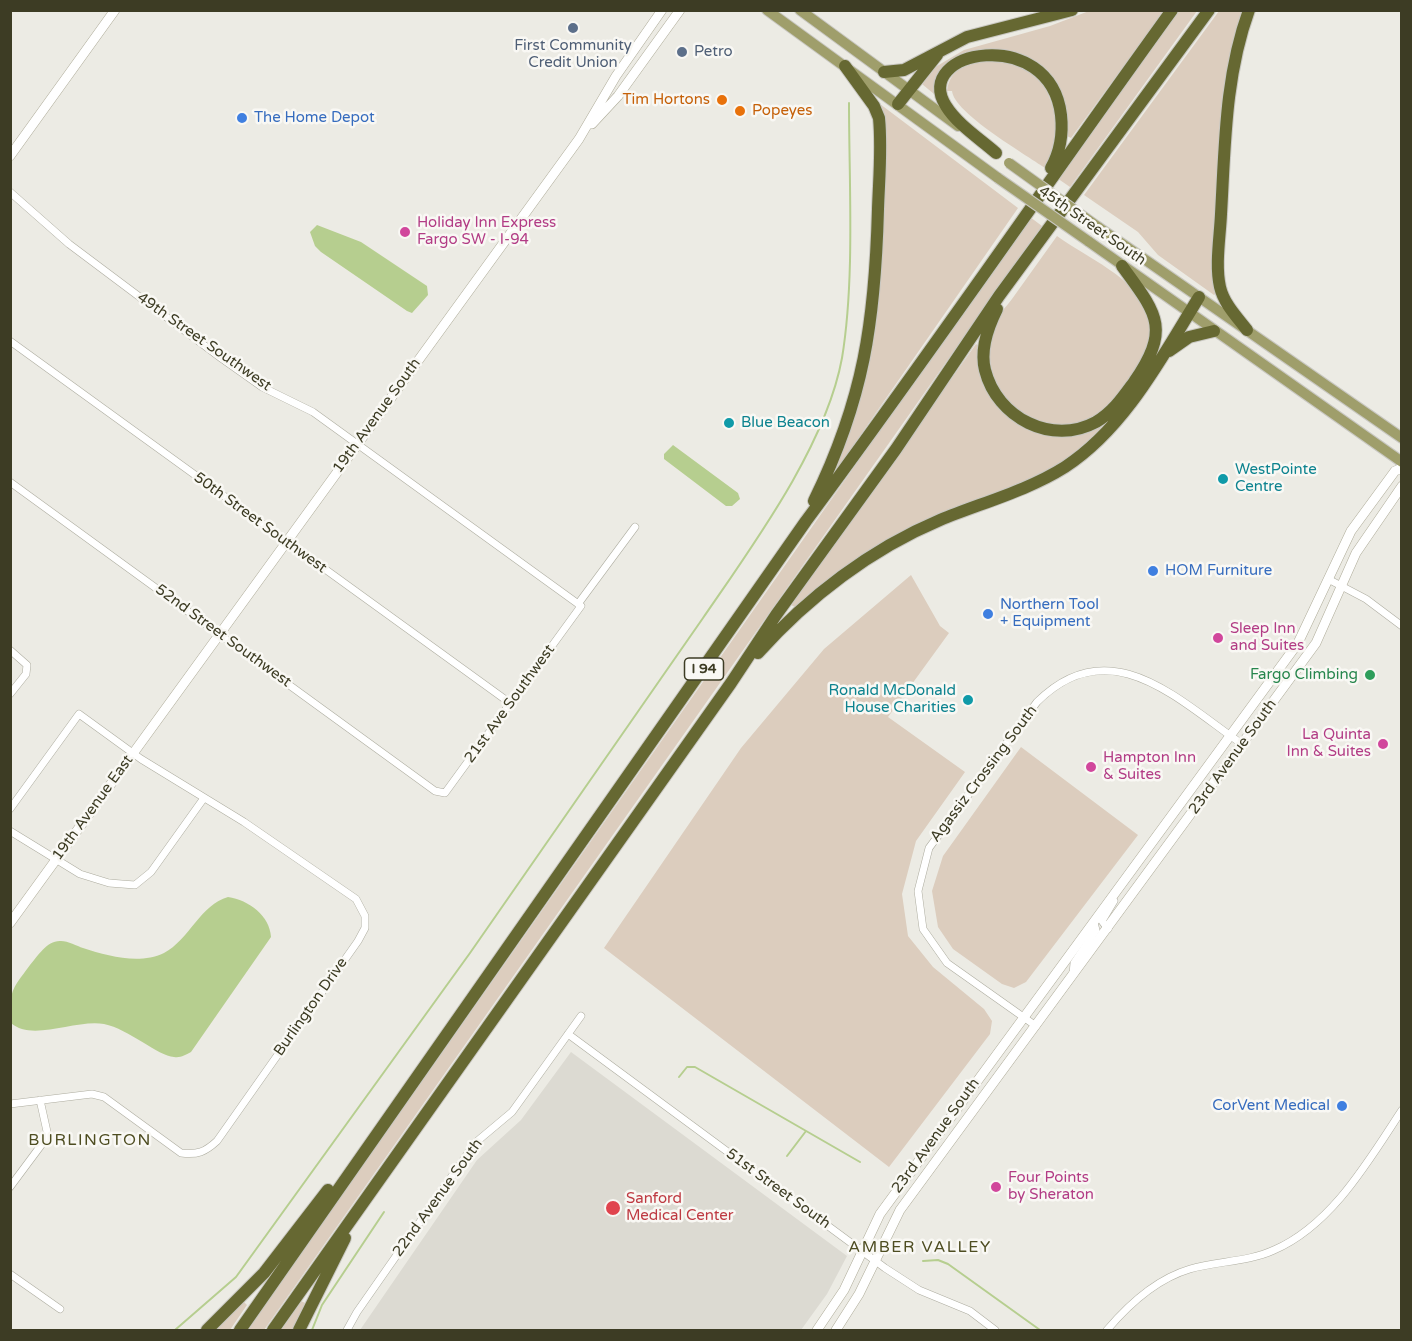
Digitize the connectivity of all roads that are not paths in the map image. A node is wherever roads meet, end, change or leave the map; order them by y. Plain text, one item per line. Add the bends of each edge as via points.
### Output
1 (115, 10) edge
2 (662, 10) edge
3 (680, 10) edge
4 (767, 10) edge
5 (800, 10) edge
6 (1072, 10) edge
7 (1172, 10) edge
8 (1209, 10) edge
9 (1250, 10) edge
10 (944, 48) junction
11 (845, 66) junction
12 (884, 72) junction
13 (909, 89) junction
14 (898, 104) junction
15 (579, 139) junction
16 (996, 153) junction
17 (10, 156) edge
18 (10, 192) edge
19 (1018, 226) junction
20 (1122, 266) junction
21 (1013, 277) junction
22 (1199, 297) junction
23 (1189, 313) junction
24 (1247, 330) junction
25 (1214, 331) junction
26 (10, 341) edge
27 (1161, 357) junction
28 (1401, 438) edge
29 (357, 444) junction
30 (1401, 462) edge
31 (1401, 468) edge
32 (10, 482) edge
33 (1401, 486) edge
34 (634, 528) dead end
35 (800, 530) junction
36 (285, 542) junction
37 (1328, 579) junction
38 (1342, 586) junction
39 (580, 605) junction
40 (1401, 626) edge
41 (219, 633) junction
42 (10, 650) edge
43 (731, 683) junction
44 (175, 693) joint
45 (10, 694) edge
46 (510, 703) junction
47 (1230, 736) junction
48 (1242, 744) junction
49 (133, 753) junction
50 (435, 791) joint
51 (204, 798) junction
52 (10, 809) edge
53 (10, 831) edge
54 (57, 859) junction
55 (1122, 884) junction
56 (10, 923) edge
57 (1094, 923) junction
58 (1108, 929) junction
59 (1073, 977) junction
60 (581, 1016) dead end
61 (1024, 1018) junction
62 (1036, 1026) junction
63 (568, 1034) junction
64 (40, 1100) junction
65 (400, 1100) junction
66 (10, 1104) edge
67 (1401, 1110) edge
68 (377, 1180) junction
69 (10, 1187) edge
70 (862, 1251) junction
71 (874, 1260) junction
72 (10, 1274) edge
73 (60, 1309) dead end
74 (207, 1330) edge
75 (240, 1330) edge
76 (273, 1330) edge
77 (298, 1330) edge
78 (347, 1330) edge
79 (817, 1330) edge
80 (836, 1330) edge
81 (995, 1330) edge
82 (1107, 1330) edge

1 - 17 street
2 - 15 street, 19th Avenue South
3 - 15 street, 19th Avenue South via 618,96
4 - 11 main road, 45th Street South
5 - 12 main road, 45th Street South
6 - 10 highway via 968,37
7 - 19 highway, I 94
8 - 21 highway, I 94
9 - 24 highway via 1227,101 1220,251 1220,287 1229,307
10 - 12 highway via 904,69
10 - 13 highway
11 - 14 main road, 45th Street South
11 - 35 highway via 879,118 876,283 867,350 852,410
12 - 13 main road, 45th Street South
13 - 14 highway
13 - 16 main road, 45th Street South
14 - 20 main road, 45th Street South, bridge
15 - 29 street, 19th Avenue South
16 - 19 highway via 945,106 942,96 946,72 976,56 997,55 1028,63 1052,87 1060,108 1062,125 1057,157
16 - 22 main road, 45th Street South, bridge
18 - 29 street, 49th Street Southwest via 77,250 221,358 262,387 313,412
19 - 35 highway, I 94
20 - 21 highway via 1154,313 1156,327 1148,362 1113,410 1096,422 1061,431 1026,423 1012,413 998,398 985,370 986,337
20 - 23 main road, 45th Street South
21 - 43 highway, I 94
22 - 23 highway
22 - 24 main road, 45th Street South
23 - 25 main road, 45th Street South
23 - 27 highway
24 - 28 main road, 45th Street South
25 - 27 highway via 1189,337
25 - 30 main road, 45th Street South
26 - 36 street, 50th Street Southwest
27 - 43 highway via 1118,421 1065,467 1026,488 894,542 810,601
29 - 36 street, 19th Avenue South
29 - 39 street, 49th Street Southwest
31 - 37 street, 23rd Avenue South via 1351,531
32 - 41 street, 52nd Street Southwest
33 - 38 street, 23rd Avenue South via 1356,553
34 - 39 street, 21st Ave Southwest
35 - 65 highway, I 94
36 - 41 street, 19th Avenue South
36 - 46 street, 50th Street Southwest
37 - 38 street
37 - 47 street, 23rd Avenue South via 1298,643
38 - 40 street
38 - 48 street, 23rd Avenue South via 1316,644
39 - 46 street, 21st Ave Southwest
41 - 44 street, 19th Avenue South
41 - 50 street, 52nd Street Southwest
42 - 45 street via 27,665 26,674
43 - 68 highway, I 94
44 - 49 street, 19th Avenue East
46 - 50 street, 21st Ave Southwest via 445,793
47 - 48 street, Agassiz Crossing South
47 - 55 street, 23rd Avenue South
47 - 61 street, Agassiz Crossing South via 1139,676 1103,670 1070,677 1053,686 1037,702 929,848 918,891 923,929 947,963
48 - 58 street, 23rd Avenue South
49 - 51 street, Burlington Drive
49 - 52 street, Burlington Drive via 79,714
49 - 54 street, 19th Avenue East
51 - 54 street via 151,872 135,885 109,883 80,874
51 - 64 street, Burlington Drive via 356,899 365,916 365,928 207,1151 181,1152 104,1097 80,1094
53 - 54 street
54 - 56 street, 19th Avenue East
55 - 57 street, 23rd Avenue South
55 - 58 street, 23rd Avenue South via 1122,891 1102,918
57 - 59 street, 23rd Avenue South via 1096,930 1074,963
57 - 61 street, 23rd Avenue South
58 - 59 street, 23rd Avenue South
59 - 62 street, 23rd Avenue South
60 - 63 street, 22nd Avenue South
61 - 62 street, Agassiz Crossing South
61 - 70 street, 23rd Avenue South via 886,1204
62 - 71 street, 23rd Avenue South via 900,1210
63 - 70 street, 51st Street South
63 - 78 street, 22nd Avenue South via 512,1112 475,1143
64 - 66 street, Burlington Drive
64 - 69 street via 48,1136
65 - 74 highway via 264,1273
65 - 75 highway, I 94
67 - 82 street via 1341,1196 1297,1237 1274,1250 1191,1269 1166,1279 1135,1301
68 - 76 highway, I 94
68 - 77 highway
70 - 71 street, 51st Street South
70 - 79 street, 23rd Avenue South via 844,1290
71 - 80 street, 23rd Avenue South via 859,1294
71 - 81 street, 51st Street South via 919,1290 970,1311
72 - 73 street

